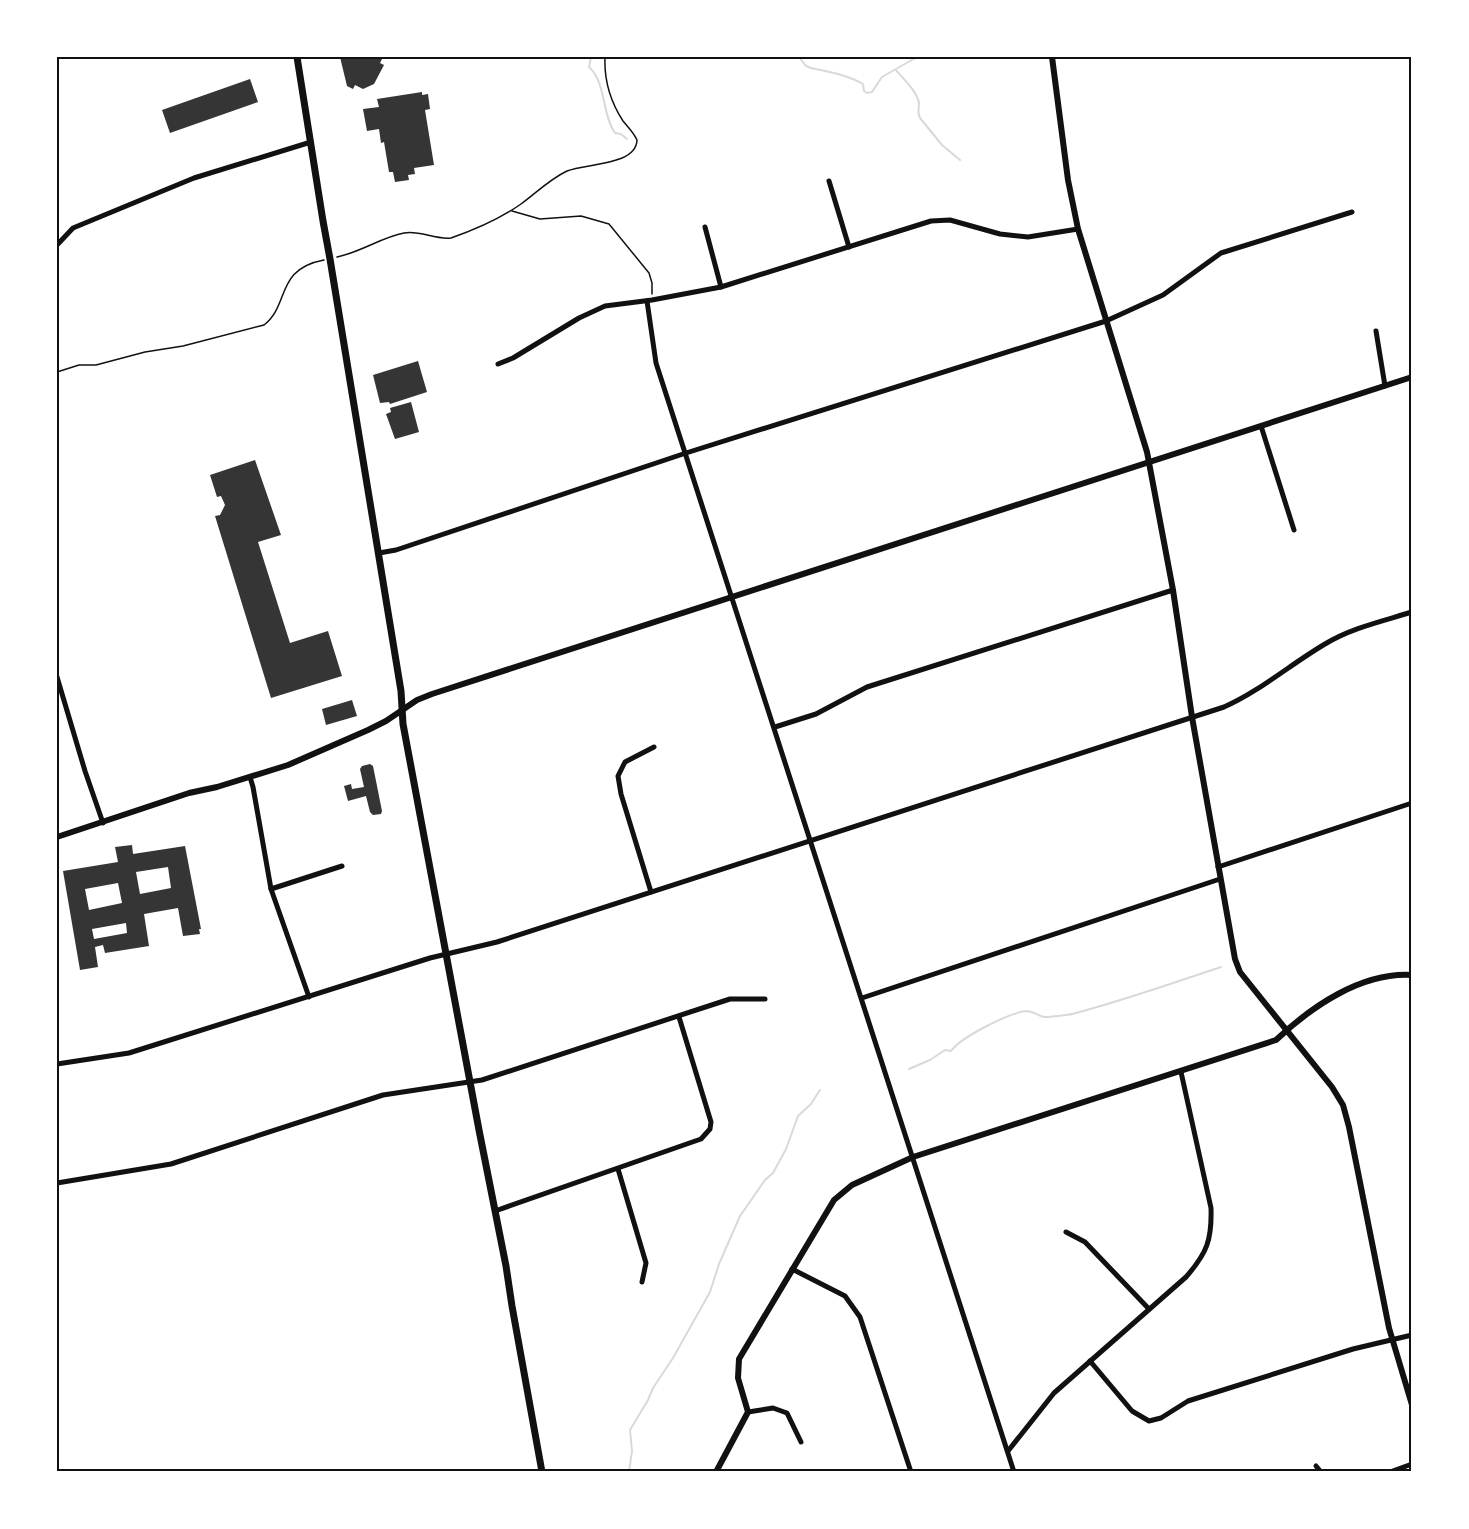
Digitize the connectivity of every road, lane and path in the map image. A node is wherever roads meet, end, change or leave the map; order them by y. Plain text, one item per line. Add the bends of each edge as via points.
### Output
1 (297, 57) edge
2 (605, 57) edge
3 (1052, 57) edge
4 (311, 142) junction
5 (829, 181) dead end
6 (510, 210) junction
7 (1352, 212) dead end
8 (705, 227) dead end
9 (1078, 229) junction
10 (57, 245) edge
11 (849, 248) junction
12 (341, 257) dead end
13 (320, 261) dead end
14 (721, 287) junction
15 (649, 301) junction
16 (1106, 321) junction
17 (1376, 331) dead end
18 (498, 364) dead end
19 (57, 372) edge
20 (1412, 377) edge
21 (1385, 386) junction
22 (1261, 426) junction
23 (686, 453) junction
24 (1148, 462) junction
25 (1294, 530) dead end
26 (379, 553) junction
27 (1173, 590) junction
28 (732, 596) junction
29 (1412, 612) edge
30 (57, 677) edge
31 (402, 710) junction
32 (1192, 717) junction
33 (775, 727) junction
34 (654, 747) dead end
35 (250, 777) junction
36 (1412, 802) edge
37 (103, 823) junction
38 (57, 837) edge
39 (812, 840) junction
40 (342, 866) dead end
41 (1218, 867) junction
42 (1220, 879) junction
43 (271, 889) junction
44 (651, 892) junction
45 (447, 954) junction
46 (1412, 975) edge
47 (309, 997) junction
48 (862, 998) junction
49 (765, 999) dead end
50 (680, 1017) junction
51 (1286, 1031) junction
52 (57, 1064) edge
53 (1182, 1072) junction
54 (470, 1081) junction
55 (913, 1157) junction
56 (618, 1169) junction
57 (57, 1183) edge
58 (495, 1211) junction
59 (1066, 1232) dead end
60 (792, 1269) junction
61 (642, 1282) dead end
62 (1149, 1309) junction
63 (1412, 1335) edge
64 (1392, 1339) junction
65 (1090, 1361) junction
66 (1412, 1405) edge
67 (748, 1412) junction
68 (801, 1442) dead end
69 (1008, 1451) junction
70 (1412, 1464) edge
71 (1316, 1466) dead end
72 (542, 1472) edge
73 (716, 1472) edge
74 (911, 1472) edge
75 (1014, 1472) edge
76 (1321, 1472) edge
77 (1390, 1472) edge

1 - 4 main road
2 - 6 path via 608,86 619,114 635,136 635,151 621,159 567,171
3 - 9 street
4 - 10 street via 194,178 73,228
4 - 26 main road
5 - 11 street
6 - 12 path via 451,238 406,232
6 - 15 path via 544,219 581,216 609,224 649,273
7 - 16 street via 1221,253 1163,295
8 - 14 street
9 - 11 street via 1028,237 1000,234 950,220 931,221
9 - 16 street
11 - 14 street
13 - 19 path via 291,277 271,320 264,325
14 - 15 street
15 - 18 street via 605,306
15 - 23 street via 656,363
16 - 23 street
16 - 24 street
17 - 21 street
20 - 21 street
21 - 22 street
22 - 24 street
22 - 25 street
23 - 26 street
23 - 28 street
24 - 27 street
24 - 28 street
26 - 31 main road
27 - 32 street
27 - 33 street via 867,687 816,714
28 - 31 street via 432,694
28 - 33 street
29 - 32 street via 1326,643 1241,700
30 - 37 street
31 - 35 street via 356,736
31 - 45 main road
32 - 39 street
32 - 41 street
33 - 39 street
34 - 44 street via 625,762 618,776
35 - 37 street
35 - 43 street
36 - 41 street
37 - 38 street
39 - 44 street
39 - 48 street
40 - 43 street
41 - 42 street
42 - 48 street
42 - 51 street via 1240,972
43 - 47 street
44 - 45 street via 497,942
45 - 47 street
45 - 54 main road
46 - 51 street via 1386,977 1339,994
47 - 52 street via 129,1053
48 - 55 street
49 - 50 street via 730,999
50 - 54 street
50 - 56 street via 710,1129 700,1139
51 - 53 street via 1276,1040
51 - 64 street via 1343,1105
53 - 55 street
53 - 62 street via 1212,1227 1199,1262
54 - 57 street via 383,1095 171,1164
54 - 58 main road
55 - 60 street via 840,1194
55 - 69 street
56 - 58 street
56 - 61 street via 646,1263
58 - 72 main road
59 - 62 street via 1085,1242
60 - 67 street via 739,1359 738,1378
60 - 74 street via 845,1296 860,1317
62 - 65 street
63 - 64 street
64 - 65 street via 1188,1401 1149,1421 1132,1411
64 - 66 street
65 - 69 street via 1054,1393
67 - 68 street via 773,1408 787,1413
67 - 73 street
69 - 75 street
70 - 77 street
71 - 76 street

